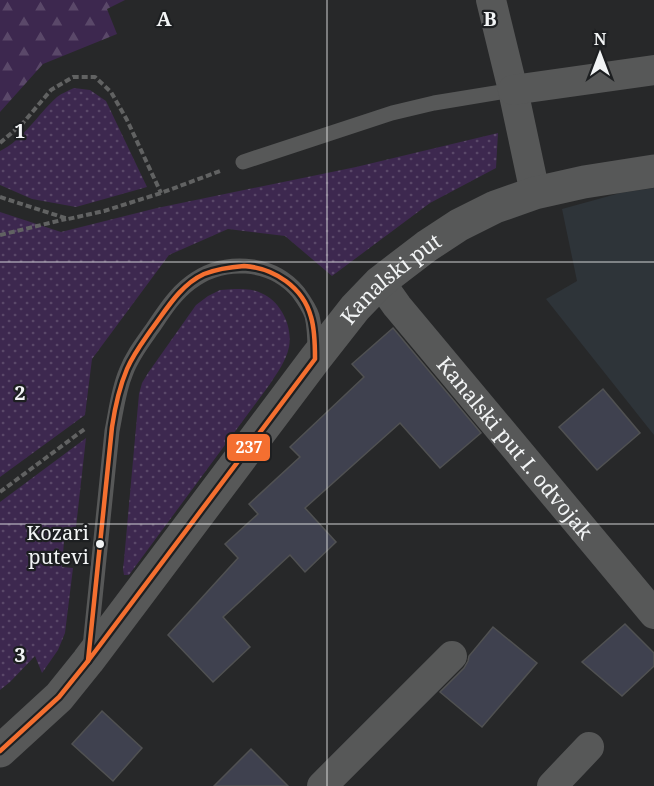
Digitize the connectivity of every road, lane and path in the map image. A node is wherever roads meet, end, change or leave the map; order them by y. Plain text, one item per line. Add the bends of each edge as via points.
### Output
1 (491, 0) edge
2 (654, 70) edge
3 (513, 90) junction
4 (0, 143) edge
5 (243, 162) joint
6 (654, 171) edge
7 (161, 193) junction
8 (535, 193) junction
9 (0, 197) edge
10 (68, 219) junction
11 (0, 236) edge
12 (380, 282) junction
13 (315, 359) junction
14 (93, 424) dead end
15 (0, 492) edge
16 (654, 614) edge
17 (452, 656) dead end
18 (88, 661) junction
19 (589, 747) dead end
20 (0, 751) edge
21 (322, 786) edge
22 (552, 786) edge

1 - 3 street
2 - 3 street
3 - 5 lane via 392,112
3 - 8 street
4 - 7 path via 51,90 73,77 95,77 111,92 127,120
5 - 7 path
6 - 8 street, Kanalski put
7 - 10 path
8 - 12 street, Kanalski put via 459,225
9 - 10 path
10 - 11 path
12 - 13 street, Kanalski put
12 - 16 street, Kanalski put I. odvojak
13 - 18 street, Kanalski put
13 - 18 lane via 312,315 291,285 271,272 254,266 227,266 206,273 171,302 135,353 119,397
14 - 15 path
17 - 21 street
18 - 20 street, Kanalski put via 59,697
19 - 22 street

